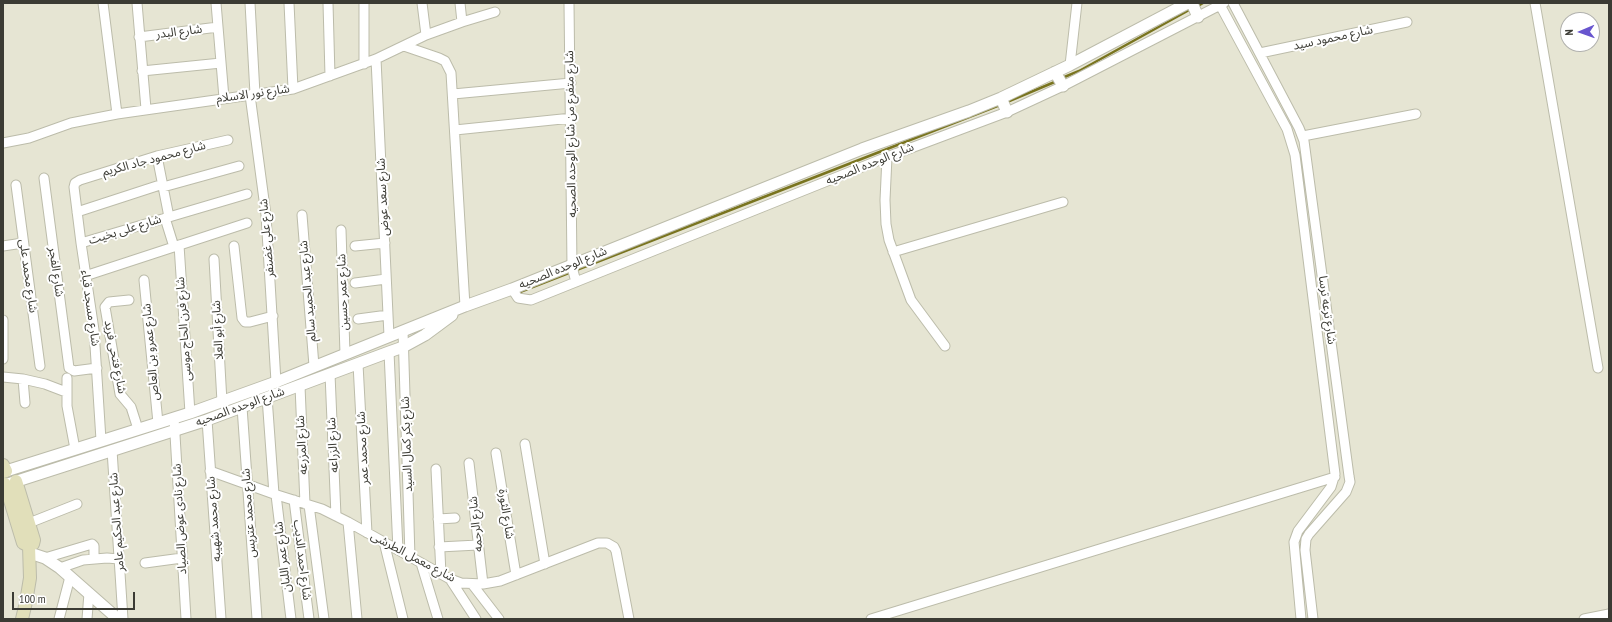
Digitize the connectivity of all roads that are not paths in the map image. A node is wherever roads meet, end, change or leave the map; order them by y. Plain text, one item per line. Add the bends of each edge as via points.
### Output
1 (103, 3) edge
2 (137, 3) edge
3 (216, 3) edge
4 (250, 3) edge
5 (289, 3) edge
6 (328, 3) edge
7 (364, 3) edge
8 (422, 3) edge
9 (460, 3) edge
10 (569, 3) edge
11 (1077, 3) edge
12 (1233, 3) edge
13 (1535, 3) edge
14 (1222, 4) edge
15 (1193, 8) edge
16 (495, 12) dead end
17 (462, 22) junction
18 (1407, 22) dead end
19 (218, 27) junction
20 (426, 35) junction
21 (140, 37) junction
22 (404, 46) junction
23 (1260, 53) junction
24 (376, 59) junction
25 (221, 63) junction
26 (364, 64) junction
27 (1070, 65) junction
28 (142, 71) junction
29 (330, 76) junction
30 (1059, 79) junction
31 (571, 83) junction
32 (293, 89) junction
33 (453, 94) junction
34 (252, 95) junction
35 (224, 98) junction
36 (1004, 105) junction
37 (146, 109) junction
38 (117, 114) junction
39 (1416, 114) dead end
40 (572, 118) junction
41 (456, 130) junction
42 (1303, 136) junction
43 (228, 140) dead end
44 (3, 143) edge
45 (157, 156) junction
46 (887, 157) junction
47 (238, 166) dead end
48 (44, 178) dead end
49 (80, 180) joint
50 (16, 185) dead end
51 (163, 186) junction
52 (247, 194) dead end
53 (1063, 202) dead end
54 (77, 212) junction
55 (302, 215) dead end
56 (167, 217) junction
57 (247, 223) dead end
58 (341, 230) dead end
59 (23, 243) junction
60 (81, 243) junction
61 (385, 243) junction
62 (3, 246) edge
63 (176, 246) junction
64 (234, 246) dead end
65 (355, 246) dead end
66 (893, 252) junction
67 (214, 258) dead end
68 (573, 272) junction
69 (85, 276) junction
70 (386, 279) junction
71 (144, 280) dead end
72 (355, 283) dead end
73 (512, 289) junction
74 (128, 300) dead end
75 (465, 306) junction
76 (388, 315) junction
77 (273, 316) junction
78 (358, 319) dead end
79 (3, 320) edge
80 (403, 331) junction
81 (390, 336) junction
82 (945, 346) dead end
83 (403, 347) junction
84 (389, 352) junction
85 (345, 354) junction
86 (3, 359) edge
87 (358, 364) junction
88 (40, 366) dead end
89 (314, 366) junction
90 (97, 368) junction
91 (1598, 368) dead end
92 (330, 374) junction
93 (3, 377) edge
94 (67, 378) dead end
95 (23, 379) junction
96 (281, 380) junction
97 (295, 387) junction
98 (66, 392) junction
99 (267, 397) junction
100 (222, 402) junction
101 (25, 403) dead end
102 (242, 407) junction
103 (190, 414) junction
104 (174, 418) junction
105 (207, 420) junction
106 (158, 423) junction
107 (138, 429) junction
108 (175, 430) junction
109 (102, 440) junction
110 (525, 444) dead end
111 (75, 449) junction
112 (112, 450) junction
113 (496, 453) dead end
114 (469, 463) dead end
115 (436, 469) dead end
116 (210, 471) junction
117 (6, 476) edge
118 (1335, 476) junction
119 (247, 485) junction
120 (275, 494) junction
121 (294, 500) junction
122 (77, 504) dead end
123 (307, 504) junction
124 (336, 516) junction
125 (1309, 516) junction
126 (455, 518) dead end
127 (438, 519) junction
128 (29, 522) junction
129 (348, 522) junction
130 (1317, 525) junction
131 (367, 533) junction
132 (384, 542) junction
133 (478, 546) junction
134 (440, 547) junction
135 (29, 549) junction
136 (398, 550) junction
137 (410, 557) junction
138 (45, 558) junction
139 (94, 558) junction
140 (182, 558) junction
141 (119, 559) junction
142 (145, 563) dead end
143 (421, 563) junction
144 (545, 564) junction
145 (60, 568) junction
146 (441, 574) junction
147 (516, 575) junction
148 (70, 577) junction
149 (450, 579) junction
150 (472, 584) junction
151 (483, 584) junction
152 (89, 593) junction
153 (1609, 614) edge
154 (22, 619) edge
155 (59, 619) edge
156 (87, 619) edge
157 (119, 619) edge
158 (186, 619) edge
159 (221, 619) edge
160 (257, 619) edge
161 (291, 619) edge
162 (309, 619) edge
163 (324, 619) edge
164 (357, 619) edge
165 (403, 619) edge
166 (438, 619) edge
167 (476, 619) edge
168 (499, 619) edge
169 (629, 619) edge
170 (871, 619) edge
171 (1301, 619) edge
172 (1313, 619) edge
173 (1584, 619) edge

1 - 38 street
2 - 21 street
3 - 19 street
4 - 34 street, شارع علي غضنفر
5 - 32 street
6 - 29 street
7 - 26 street
8 - 20 street
9 - 17 street
10 - 31 street, شارع متفرع من شارع الوحده الصحيه
11 - 27 street
12 - 23 street, شارع ترعه ترسا
13 - 91 street
14 - 15 street, شارع الوحده الصحيه
14 - 118 street, شارع ترعه ترسا via 1287,129 1294,148
15 - 27 street, شارع الوحده الصحيه
15 - 30 street, شارع الوحده الصحيه
16 - 17 street, شارع نور الاسلام
17 - 20 street, شارع نور الاسلام
18 - 23 street, شارع محمود سيد
19 - 21 street, شارع البدر
19 - 25 street
20 - 22 street, شارع نور الاسلام
21 - 28 street
22 - 24 street, شارع نور الاسلام
22 - 33 street via 444,61 451,73
23 - 42 street, شارع ترعه ترسا
24 - 26 street, شارع نور الاسلام
24 - 61 street, شارع سعد عوض
25 - 28 street
25 - 35 street
26 - 29 street, شارع نور الاسلام
27 - 30 street, شارع الوحده الصحيه
28 - 37 street
29 - 32 street, شارع نور الاسلام
30 - 36 street, شارع الوحده الصحيه
30 - 36 street, شارع الوحده الصحيه
31 - 33 street
31 - 40 street, شارع متفرع من شارع الوحده الصحيه
32 - 34 street, شارع نور الاسلام
33 - 41 street
34 - 35 street, شارع نور الاسلام
34 - 77 street, شارع علي غضنفر via 266,216
35 - 37 street, شارع نور الاسلام
36 - 46 street, شارع الوحده الصحيه
36 - 68 street, شارع الوحده الصحيه via 969,111 862,149
37 - 38 street, شارع نور الاسلام
38 - 44 street, شارع نور الاسلام via 71,123 29,138
39 - 42 street
40 - 41 street
40 - 68 street, شارع متفرع من شارع الوحده الصحيه
41 - 75 street
42 - 130 street, شارع ترعه ترسا via 1350,476 1346,492
43 - 45 street, شارع محمود جاد الكريم
45 - 49 street, شارع محمود جاد الكريم
45 - 51 street, شارع فرن الحاج موسى
46 - 66 street via 885,211
46 - 68 street, شارع الوحده الصحيه
47 - 51 street
48 - 90 street, شارع الفجر via 69,366 74,371
49 - 54 street, شارع مسجد قباء via 74,185
50 - 59 street, شارع محمد على
51 - 54 street
51 - 56 street, شارع فرن الحاج موسى
52 - 56 street, شارع على بخيت
53 - 66 street
54 - 60 street, شارع مسجد قباء
55 - 89 street, شارع عبد الحميد سالم
56 - 60 street, شارع على بخيت
56 - 63 street, شارع فرن الحاج موسى
57 - 63 street
58 - 85 street, شارع عمر حسين
59 - 62 street
59 - 88 street, شارع محمد على
60 - 69 street, شارع مسجد قباء
61 - 65 street
61 - 70 street, شارع سعد عوض
63 - 69 street
63 - 103 street, شارع فرن الحاج موسى
64 - 77 street via 242,318 245,322 250,322
66 - 82 street via 911,300
67 - 100 street, شارع أبو العلا
68 - 73 street, شارع الوحده الصحيه
68 - 73 street, شارع الوحده الصحيه via 531,300 518,298
69 - 90 street, شارع مسجد قباء
70 - 72 street
70 - 76 street, شارع سعد عوض
71 - 106 street, شارع عمرو بن العاص
73 - 75 street, شارع الوحده الصحيه
74 - 107 street, شارع فتحى فريد via 109,302 105,307 120,394 131,407
75 - 80 street, شارع الوحده الصحيه
75 - 83 street, شارع الوحده الصحيه via 425,335
76 - 78 street
76 - 81 street, شارع سعد عوض
77 - 96 street, شارع علي غضنفر
79 - 86 street
80 - 81 street, شارع الوحده الصحيه
80 - 83 street, شارع بكر كمال السيد
81 - 85 street, شارع الوحده الصحيه
83 - 84 street, شارع الوحده الصحيه
83 - 137 street, شارع بكر كمال السيد
84 - 87 street, شارع الوحده الصحيه
84 - 136 street
85 - 89 street, شارع الوحده الصحيه
87 - 92 street, شارع الوحده الصحيه
87 - 131 street, شارع محمد عمر
89 - 96 street, شارع الوحده الصحيه
90 - 109 street, شارع مسجد قباء
92 - 97 street, شارع الوحده الصحيه
92 - 124 street, شارع الزراعه
93 - 95 street
94 - 98 street
95 - 98 street
95 - 101 street
96 - 97 street
96 - 100 street, شارع الوحده الصحيه
97 - 99 street, شارع الوحده الصحيه
97 - 123 street, شارع المزرعه
98 - 111 street
99 - 102 street, شارع الوحده الصحيه
99 - 120 street, شارع عمر اللبان
100 - 103 street, شارع الوحده الصحيه
102 - 105 street, شارع الوحده الصحيه
102 - 119 street, شارع محمد عتريس
103 - 104 street, شارع الوحده الصحيه
104 - 106 street, شارع الوحده الصحيه
104 - 108 street, شارع نادى عوض الصياد
105 - 108 street, شارع الوحده الصحيه
105 - 116 street, شارع محمد شهيبه
106 - 107 street, شارع الوحده الصحيه
107 - 109 street, شارع الوحده الصحيه
108 - 112 street, شارع الوحده الصحيه
108 - 140 street, شارع نادى عوض الصياد
109 - 111 street, شارع الوحده الصحيه
110 - 144 street
111 - 117 street, شارع الوحده الصحيه
112 - 117 street, شارع الوحده الصحيه
112 - 141 street, شارع عبد الحكيم عامر
113 - 147 street, شارع الثورة
114 - 133 street, شارع الرحمه
115 - 127 street
116 - 119 street, شارع معمل الطرشى
116 - 159 street, شارع محمد شهيبه
117 - 128 main road
117 - 135 main road via 23,543
118 - 125 street
118 - 170 street
119 - 120 street, شارع معمل الطرشى
119 - 160 street, شارع محمد عتريس
120 - 121 street, شارع معمل الطرشى
120 - 161 street, شارع عمر اللبان
121 - 123 street, شارع معمل الطرشى
121 - 162 street, شارع احمد الديب
122 - 128 street
123 - 124 street, شارع معمل الطرشى
123 - 163 street, شارع المزرعه
124 - 129 street, شارع معمل الطرشى
125 - 130 street
125 - 171 street via 1298,531 1294,542
126 - 127 street
127 - 134 street
128 - 135 main road via 34,540
129 - 131 street, شارع معمل الطرشى
129 - 164 street
130 - 172 street, شارع ترعه ترسا via 1309,534 1305,545
131 - 132 street, شارع معمل الطرشى
132 - 136 street, شارع معمل الطرشى
132 - 165 street
133 - 134 street
133 - 151 street, شارع الرحمه
134 - 146 street
135 - 138 street
135 - 154 main road via 28,590
136 - 137 street, شارع معمل الطرشى
137 - 143 street, شارع معمل الطرشى
138 - 139 street via 91,544 94,546
138 - 145 street
139 - 141 street
139 - 145 street via 72,562
140 - 142 street
140 - 158 street, شارع نادى عوض الصياد
141 - 157 street, شارع عبد الحكيم عامر
143 - 146 street, شارع معمل الطرشى
143 - 166 street
144 - 147 street, شارع معمل الطرشى
144 - 169 street, شارع معمل الطرشى via 603,542 611,544 616,551
145 - 148 street
146 - 149 street, شارع معمل الطرشى
147 - 151 street, شارع معمل الطرشى
148 - 152 street
148 - 155 street
149 - 150 street, شارع معمل الطرشى
149 - 167 street
150 - 151 street, شارع معمل الطرشى
150 - 168 street
152 - 156 street
152 - 157 street
153 - 173 street

